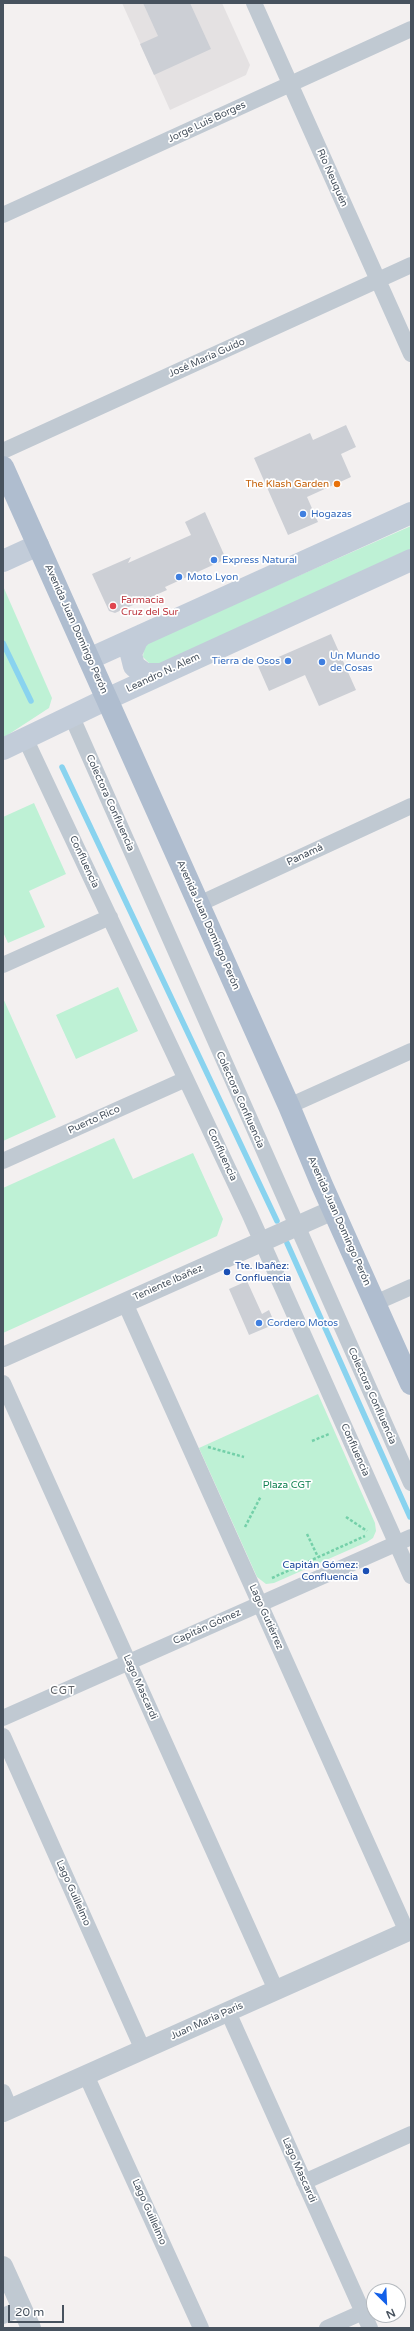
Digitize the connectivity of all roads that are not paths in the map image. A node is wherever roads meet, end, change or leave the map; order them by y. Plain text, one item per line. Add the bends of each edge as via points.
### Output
1 (254, 3) edge
2 (411, 29) edge
3 (290, 84) junction
4 (3, 215) edge
5 (411, 265) edge
6 (378, 280) junction
7 (411, 354) edge
8 (3, 451) edge
9 (3, 467) edge
10 (411, 513) edge
11 (38, 545) junction
12 (4, 556) edge
13 (411, 560) edge
14 (142, 635) junction
15 (89, 659) junction
16 (160, 674) junction
17 (107, 699) junction
18 (72, 715) junction
19 (25, 738) junction
20 (3, 749) edge
21 (411, 806) edge
22 (199, 904) junction
23 (110, 917) junction
24 (3, 965) edge
25 (411, 1051) edge
26 (186, 1079) junction
27 (289, 1106) junction
28 (3, 1161) edge
29 (333, 1210) junction
30 (296, 1226) junction
31 (262, 1241) junction
32 (411, 1287) edge
33 (125, 1303) junction
34 (375, 1303) junction
35 (3, 1357) edge
36 (3, 1383) edge
37 (411, 1384) edge
38 (411, 1484) edge
39 (404, 1540) edge
40 (411, 1576) edge
41 (260, 1604) junction
42 (129, 1662) junction
43 (3, 1718) edge
44 (3, 1736) edge
45 (409, 1931) edge
46 (276, 1990) junction
47 (228, 2012) junction
48 (143, 2050) junction
49 (86, 2075) junction
50 (6, 2104) edge
51 (411, 2134) edge
52 (304, 2182) junction
53 (3, 2266) edge
54 (22, 2308) junction
55 (363, 2312) junction
56 (3, 2316) edge
57 (31, 2328) edge
58 (201, 2328) edge
59 (327, 2328) edge
60 (370, 2328) edge

1 - 3 street, Río Neuquén
2 - 3 street, Jorge Luis Borges
3 - 4 street, Jorge Luis Borges
3 - 6 street, Río Neuquén
5 - 6 street, José María Guido
6 - 7 street, Río Neuquén
6 - 8 street, José María Guido
9 - 11 main road, Avenida Juan Domingo Perón
10 - 14 main road
11 - 12 main road
11 - 15 main road, Avenida Juan Domingo Perón
13 - 16 main road, Leandro N. Alem
14 - 15 main road
14 - 16 main road via 133,647 132,660 138,671 144,674
15 - 17 main road, Avenida Juan Domingo Perón
16 - 17 main road, Leandro N. Alem
17 - 18 main road, Leandro N. Alem
17 - 22 main road, Avenida Juan Domingo Perón
18 - 19 main road, Leandro N. Alem
18 - 30 street, Colectora Confluencia
19 - 20 main road, Leandro N. Alem
19 - 23 street, Confluencia
21 - 22 street, Panamá
22 - 27 main road, Avenida Juan Domingo Perón
23 - 24 street
23 - 26 street, Confluencia
25 - 27 street
26 - 28 street, Puerto Rico
26 - 31 street, Confluencia
27 - 29 main road, Avenida Juan Domingo Perón
29 - 30 street, Teniente Ibañez
29 - 34 main road, Avenida Juan Domingo Perón
30 - 31 street, Teniente Ibañez
30 - 38 street, Colectora Confluencia
31 - 33 street, Teniente Ibañez
31 - 39 street, Confluencia
32 - 34 street
33 - 35 street, Teniente Ibañez
33 - 41 street, Lago Gutiérrez
34 - 37 main road, Avenida Juan Domingo Perón
36 - 42 street, Lago Mascardi
39 - 40 street, Confluencia
39 - 41 street, Capitán Gómez
41 - 42 street, Capitán Gómez
41 - 45 street, Lago Gutiérrez
42 - 43 street, Capitán Gómez
42 - 46 street, Lago Mascardi
44 - 48 street, Lago Guillelmo
45 - 46 street, Juan María Paris
46 - 47 street, Juan María Paris
47 - 48 street, Juan María Paris
47 - 52 street, Lago Mascardi
48 - 49 street, Juan María Paris
49 - 50 street, Juan María Paris
49 - 58 street, Lago Guillelmo
51 - 52 street
52 - 55 street, Lago Mascardi
53 - 54 street
54 - 56 street
54 - 57 street
55 - 59 street
55 - 60 street, Lago Mascardi

